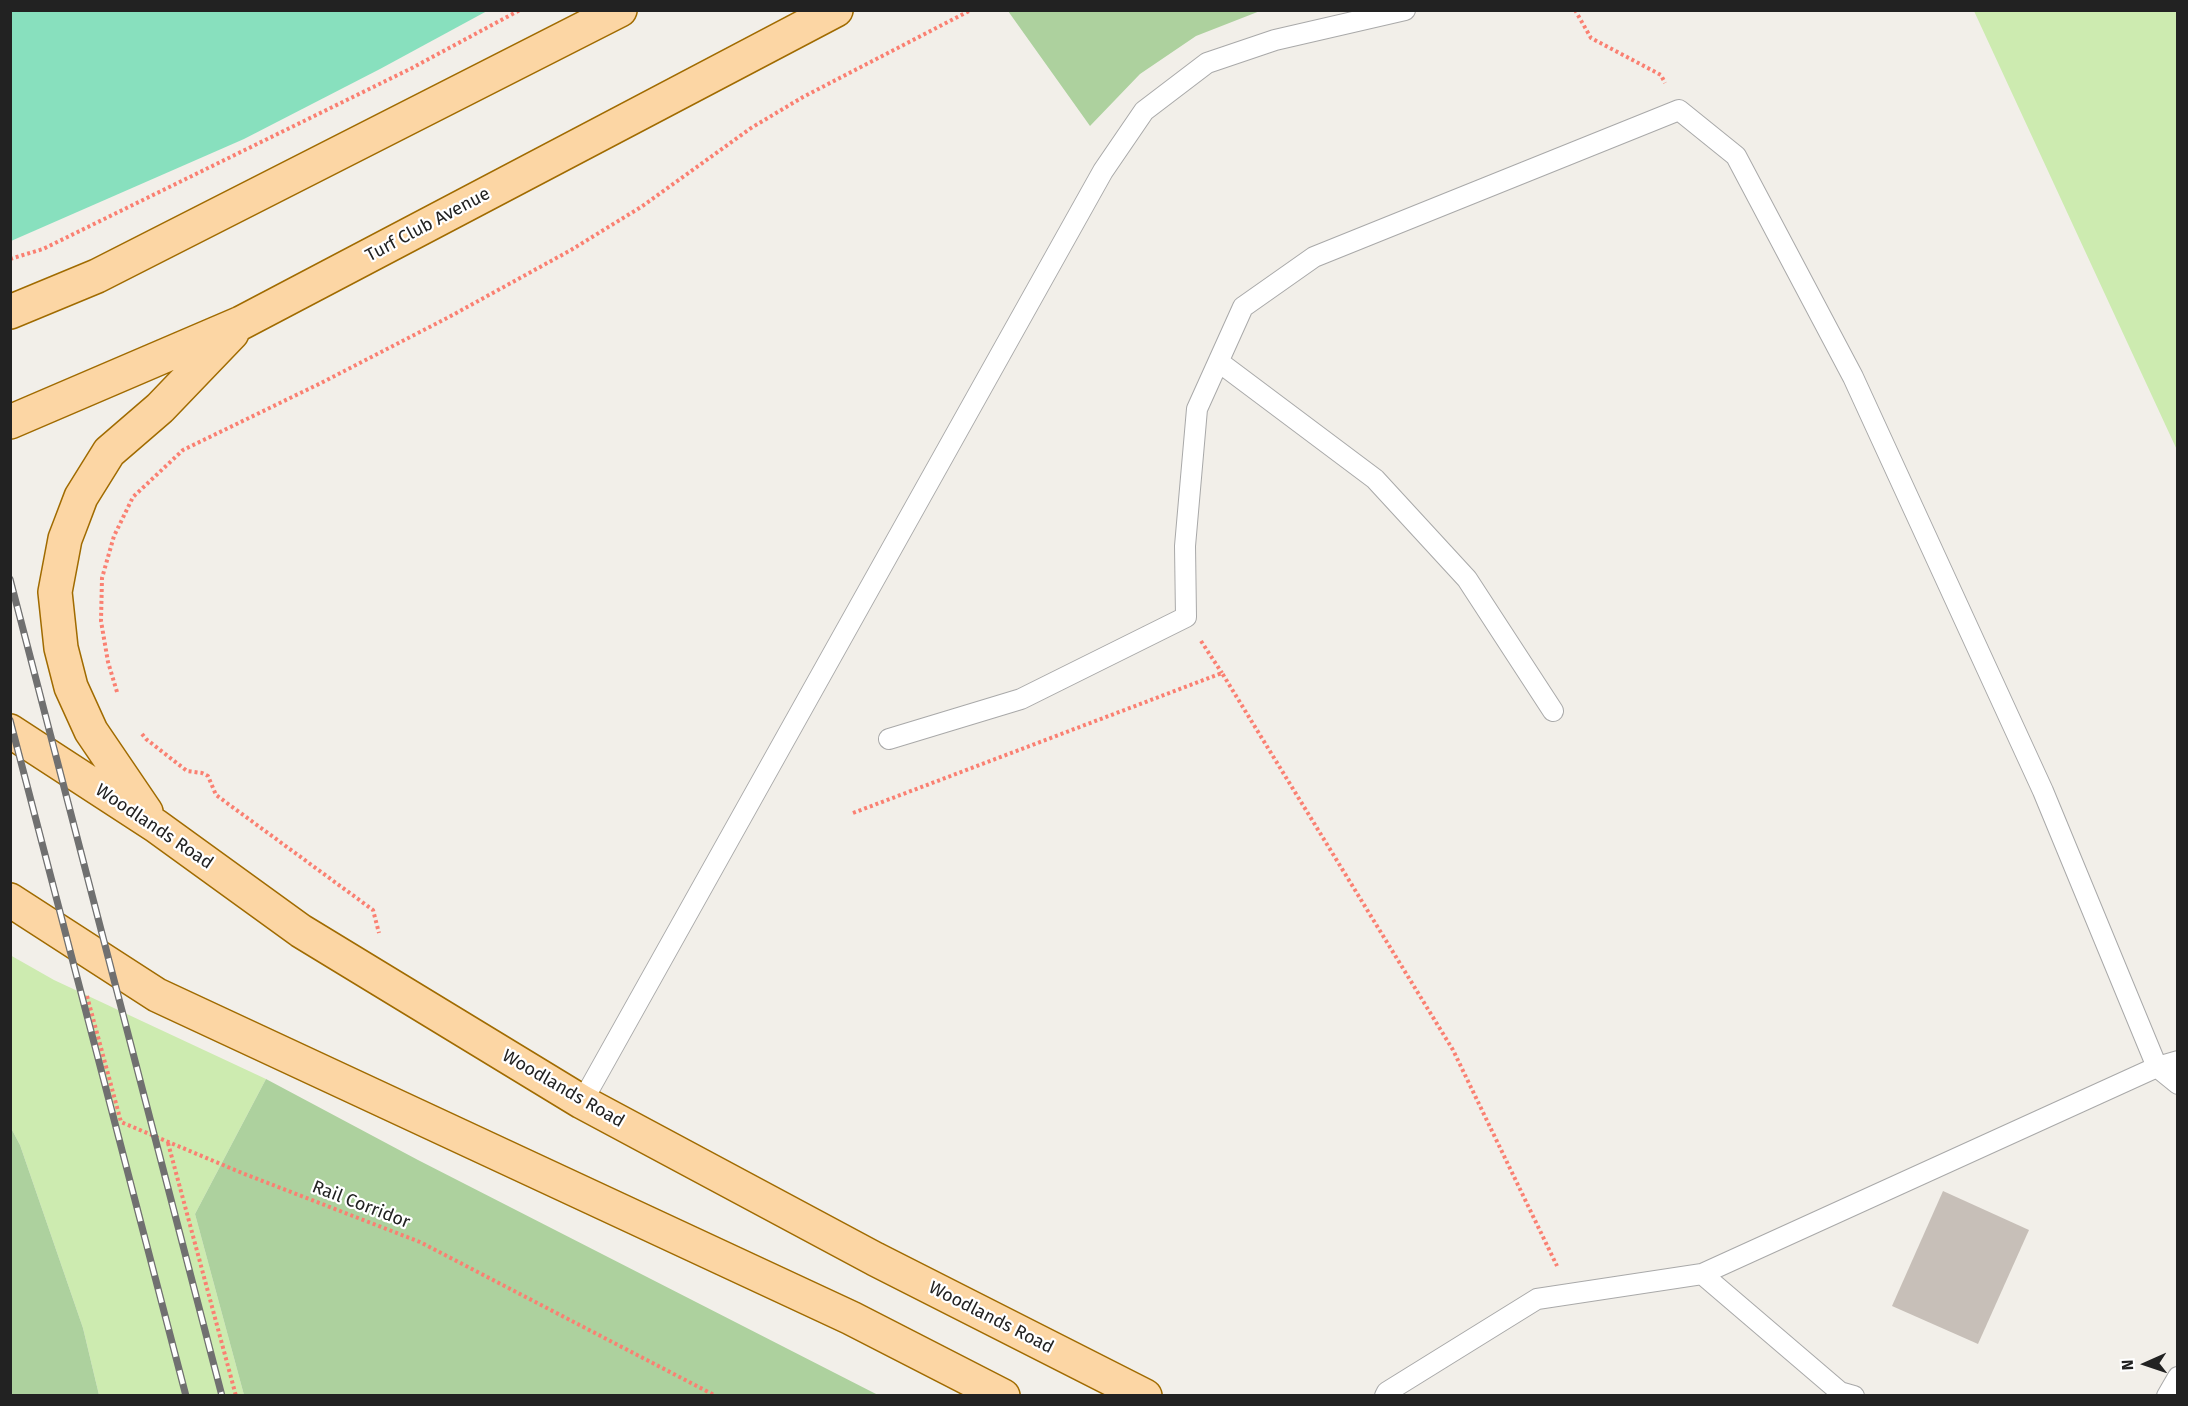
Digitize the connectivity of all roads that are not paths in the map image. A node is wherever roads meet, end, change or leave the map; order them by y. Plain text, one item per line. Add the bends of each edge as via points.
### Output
1 (620, 10) edge
2 (836, 10) edge
3 (1405, 10) edge
4 (98, 276) junction
5 (10, 292) edge
6 (10, 312) edge
7 (242, 323) junction
8 (1219, 362) junction
9 (10, 422) edge
10 (1553, 711) dead end
11 (10, 731) edge
12 (890, 739) dead end
13 (156, 826) junction
14 (10, 900) edge
15 (2178, 1061) edge
16 (2157, 1067) junction
17 (2178, 1084) edge
18 (582, 1102) junction
19 (1702, 1274) junction
20 (2178, 1377) edge
21 (1003, 1395) edge
22 (1145, 1395) edge
23 (1385, 1395) edge
24 (1854, 1395) edge
25 (2167, 1395) edge

1 - 4 main road
2 - 7 main road, Turf Club Avenue
3 - 18 lane via 1275,40 1207,63 1144,111 1103,171
4 - 5 main road
4 - 6 main road
7 - 9 main road, Turf Club Avenue
7 - 13 main road via 160,408 109,452 81,497 70,525 55,592 61,648 71,687 91,731
8 - 10 lane via 1375,479 1467,579
8 - 12 lane via 1197,409 1185,546 1186,617 1021,699
8 - 16 lane via 1243,308 1314,257 1679,110 1736,156 1853,377 2043,791
11 - 13 main road, Woodlands Road
13 - 18 main road, Woodlands Road via 301,931
14 - 21 main road via 157,995 851,1318
15 - 16 lane
16 - 17 lane
16 - 19 lane
18 - 22 main road, Woodlands Road via 875,1259
19 - 23 lane via 1537,1299
19 - 24 lane via 1840,1392
20 - 25 lane

